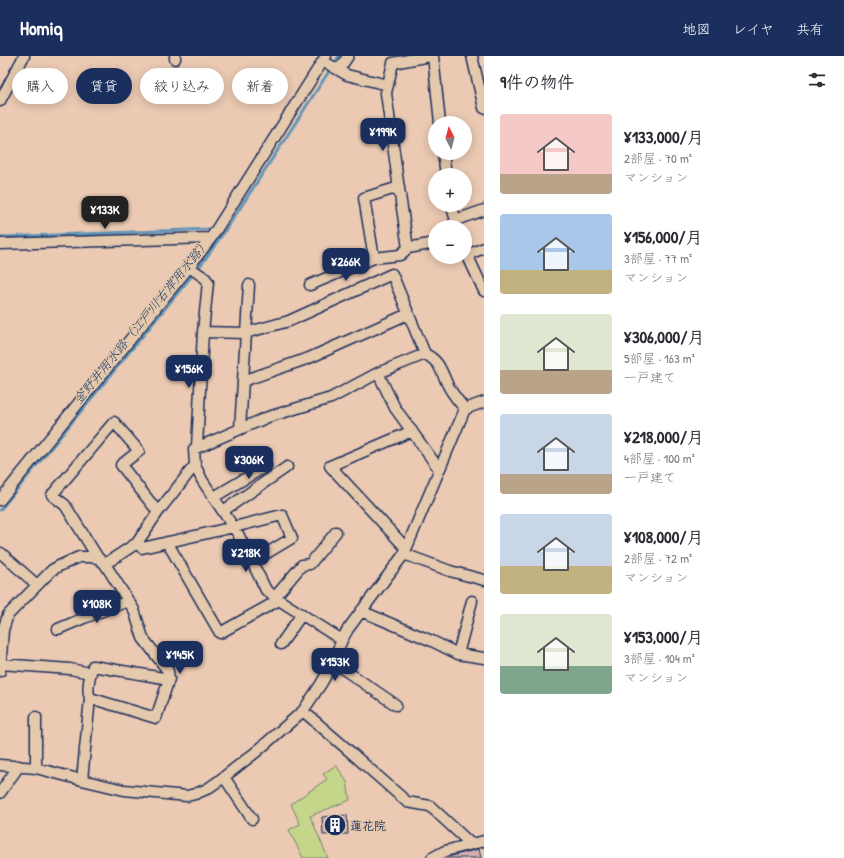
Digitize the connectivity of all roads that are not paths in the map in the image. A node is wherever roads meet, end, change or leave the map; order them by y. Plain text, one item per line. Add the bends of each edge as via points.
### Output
1 (24, 56) edge
2 (348, 56) edge
3 (432, 56) edge
4 (472, 56) edge
5 (324, 59) edge
6 (339, 70) junction
7 (388, 85) junction
8 (0, 101) edge
9 (484, 108) edge
10 (439, 116) edge
11 (399, 188) junction
12 (484, 210) edge
13 (462, 220) edge
14 (211, 238) junction
15 (0, 244) edge
16 (428, 244) edge
17 (408, 248) junction
18 (484, 248) edge
19 (472, 251) edge
20 (374, 258) junction
21 (472, 264) edge
22 (189, 267) junction
23 (249, 285) dead end
24 (310, 285) dead end
25 (484, 291) edge
26 (408, 314) junction
27 (203, 332) junction
28 (246, 334) junction
29 (425, 354) junction
30 (378, 373) junction
31 (243, 381) junction
32 (484, 402) edge
33 (465, 409) junction
34 (240, 429) junction
35 (412, 431) junction
36 (197, 447) junction
37 (195, 465) junction
38 (266, 466) dead end
39 (287, 467) dead end
40 (439, 469) junction
41 (214, 497) junction
42 (0, 500) edge
43 (223, 511) junction
44 (158, 512) junction
45 (234, 527) junction
46 (336, 532) dead end
47 (167, 542) junction
48 (137, 543) junction
49 (405, 551) junction
50 (1, 553) edge
51 (101, 561) junction
52 (252, 562) junction
53 (484, 580) edge
54 (37, 584) junction
55 (277, 598) junction
56 (128, 601) junction
57 (472, 601) dead end
58 (361, 611) junction
59 (302, 614) junction
60 (1, 629) edge
61 (58, 629) dead end
62 (342, 640) junction
63 (281, 644) dead end
64 (458, 654) junction
65 (484, 658) edge
66 (332, 662) junction
67 (0, 664) edge
68 (0, 671) edge
69 (90, 673) junction
70 (169, 680) junction
71 (90, 698) junction
72 (396, 705) dead end
73 (303, 711) junction
74 (36, 717) dead end
75 (0, 765) edge
76 (19, 766) junction
77 (36, 768) junction
78 (224, 777) junction
79 (82, 780) junction
80 (0, 793) edge
81 (252, 819) dead end
82 (484, 841) edge
83 (471, 844) junction
84 (432, 858) edge

1 - 8 street
2 - 6 street
3 - 7 street via 392,63
3 - 10 street
4 - 9 street
5 - 6 street
5 - 14 street
6 - 7 street via 347,75
7 - 11 street via 386,93
11 - 17 street
11 - 20 street via 364,198
12 - 13 street
14 - 15 street
14 - 22 street
16 - 17 street
17 - 20 street via 400,255
18 - 19 street
20 - 24 street
21 - 25 street
22 - 27 street via 208,282
22 - 42 street
23 - 28 street
26 - 28 street via 392,274 289,321
26 - 29 street
26 - 31 street via 309,358
27 - 28 street
27 - 36 street
28 - 31 street
29 - 30 street
29 - 33 street via 440,367 450,388
30 - 34 street via 331,398 268,417
30 - 35 street via 395,408
31 - 34 street
32 - 33 street
33 - 40 street
34 - 36 street
35 - 40 street
35 - 49 street via 330,466
36 - 37 street via 194,449
37 - 41 street
37 - 44 street
38 - 41 street
39 - 43 street
40 - 49 street
41 - 43 street
43 - 45 street
44 - 48 street
44 - 51 street via 121,465 139,451 114,422 52,495 65,506
45 - 47 street
45 - 52 street
45 - 52 street via 282,515 292,538
46 - 55 street via 310,564 302,565
47 - 48 street via 142,548
47 - 55 street via 220,633
48 - 51 street
49 - 53 street via 450,571
49 - 58 street
50 - 54 street
51 - 54 street via 89,557 79,558 52,570
51 - 56 street
52 - 55 street via 266,590
54 - 60 street via 8,615
55 - 59 street
56 - 61 street
56 - 70 street via 134,610 143,638 168,672
57 - 64 street
58 - 62 street
58 - 64 street
59 - 62 street
59 - 63 street
60 - 67 street
62 - 66 street
64 - 65 street
66 - 72 street
66 - 73 street
67 - 68 street
67 - 69 street
69 - 70 street via 93,666
69 - 71 street
70 - 71 street via 156,718
71 - 79 street
73 - 78 street
73 - 83 street via 407,802 430,806
74 - 77 street
75 - 76 street
76 - 77 street
76 - 80 street
77 - 79 street
78 - 79 street via 207,789 187,796 129,791
78 - 81 street
82 - 83 street
83 - 84 street via 445,851

